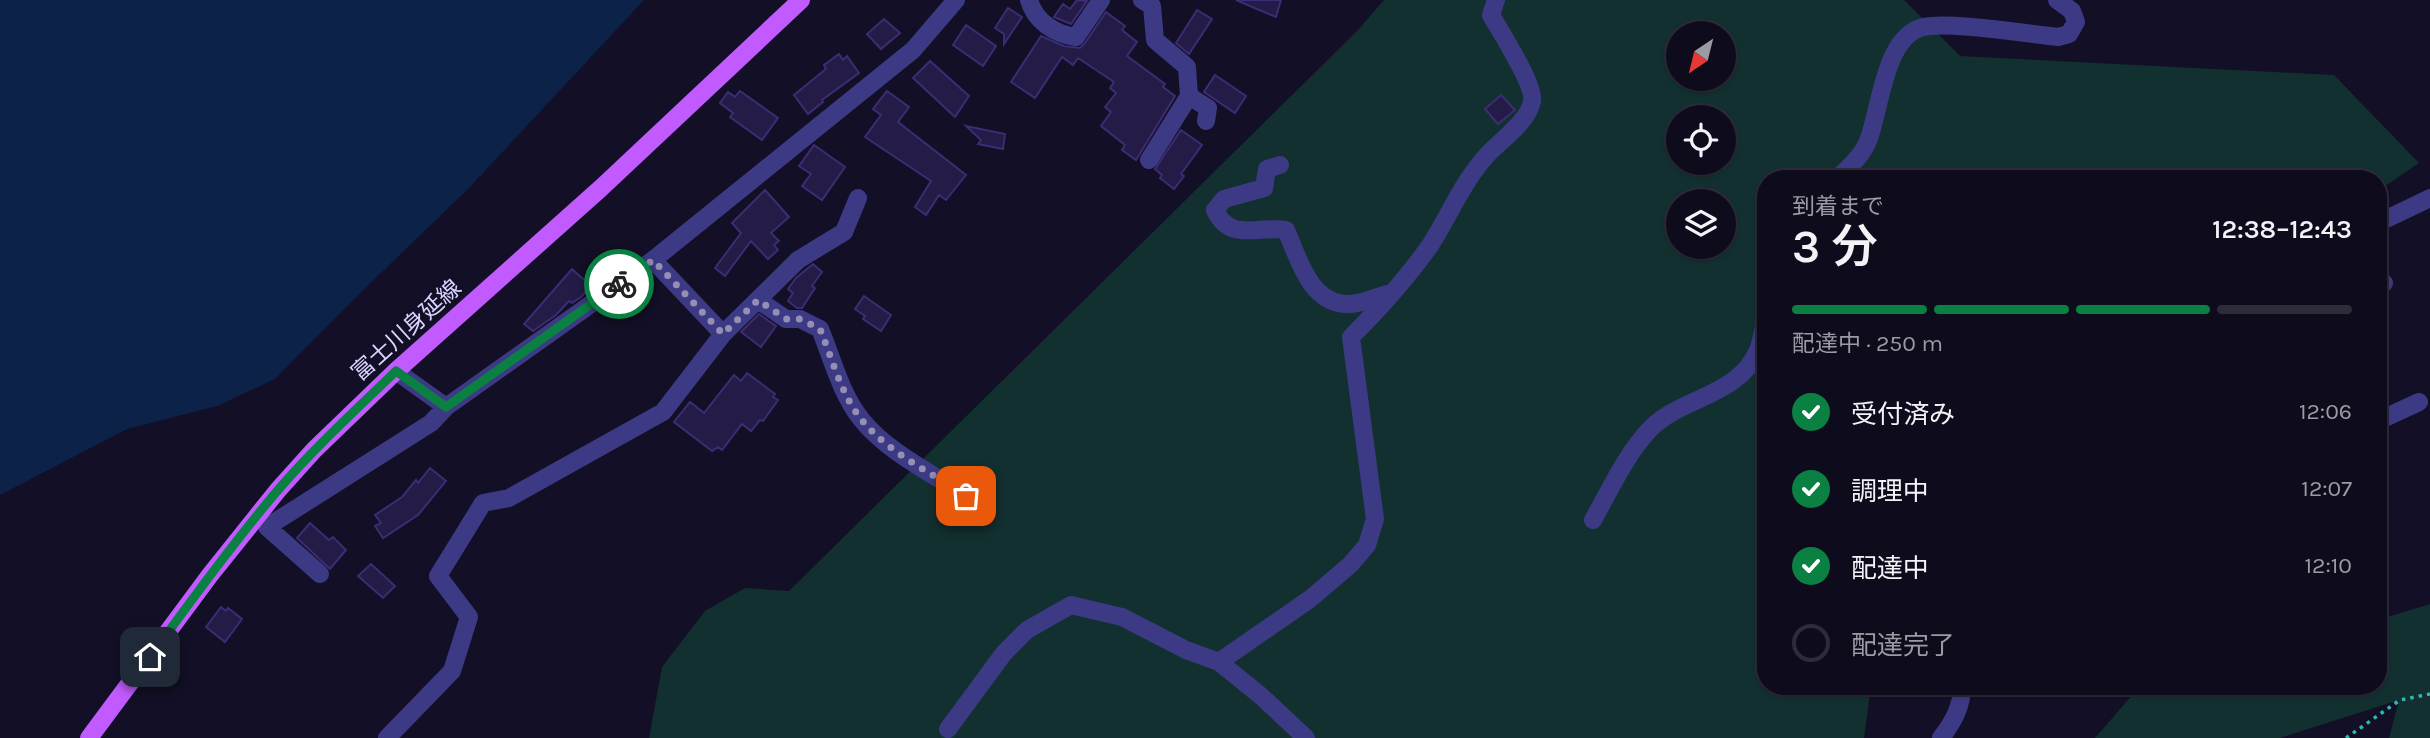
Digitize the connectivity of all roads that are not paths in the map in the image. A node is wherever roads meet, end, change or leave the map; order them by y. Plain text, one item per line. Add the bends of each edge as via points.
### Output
1 (801, 0) edge
2 (956, 0) edge
3 (1029, 0) edge
4 (1101, 0) edge
5 (1496, 0) edge
6 (2057, 0) edge
7 (1152, 2) edge
8 (1189, 96) junction
9 (1206, 121) dead end
10 (1149, 160) dead end
11 (1280, 165) dead end
12 (1846, 170) edge
13 (858, 198) dead end
14 (2430, 198) edge
15 (2387, 219) edge
16 (653, 260) junction
17 (1391, 293) junction
18 (758, 300) junction
19 (723, 334) junction
20 (1757, 352) edge
21 (396, 371) junction
22 (2419, 402) dead end
23 (446, 407) junction
24 (2387, 418) edge
25 (966, 496) dead end
26 (1593, 520) dead end
27 (320, 575) dead end
28 (1219, 663) junction
29 (1962, 695) edge
30 (948, 729) dead end
31 (89, 738) edge
32 (387, 738) edge
33 (1307, 738) edge
34 (1941, 738) edge

1 - 21 main road, 富士川身延線 via 601,188
2 - 16 street via 913,50
3 - 4 street via 1033,14 1061,35 1076,37
5 - 17 street via 1491,15 1529,83 1532,101 1522,121 1461,188 1430,244
6 - 12 street via 2072,11 2076,22 2069,34 2058,37 1943,26 1920,28 1905,37 1886,72 1868,141
7 - 8 street via 1155,40 1187,67
8 - 9 street via 1208,108
8 - 10 street
11 - 17 street via 1267,169 1264,188 1224,199 1216,210 1220,219 1240,231 1286,230 1314,289 1329,301 1350,304
13 - 18 street via 844,232 798,260
14 - 15 street
16 - 19 street
16 - 23 street
17 - 28 street via 1351,337 1375,519 1367,545 1310,599
18 - 19 street
18 - 25 street via 786,319 800,319 820,329 861,419 888,444
19 - 32 street via 663,412 509,498 484,503 438,576 469,617 452,671
20 - 26 street via 1745,371 1725,388 1681,407 1653,426 1629,454
21 - 23 street
21 - 31 main road, 富士川身延線 via 278,490
22 - 24 street
23 - 27 street via 430,423 267,527
28 - 30 street via 1122,617 1070,605 1027,630 1004,653
28 - 33 street
29 - 34 street via 1955,719

